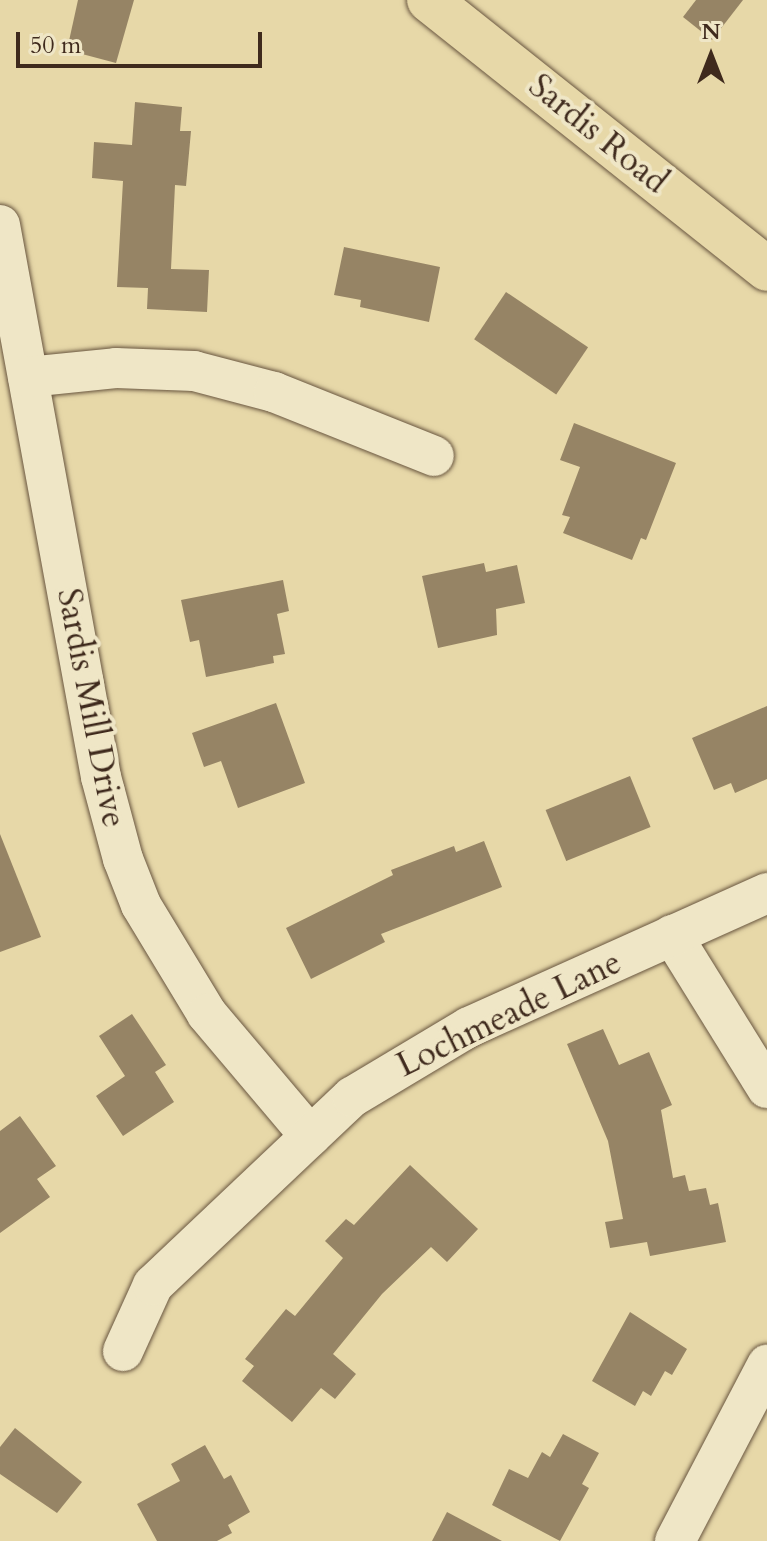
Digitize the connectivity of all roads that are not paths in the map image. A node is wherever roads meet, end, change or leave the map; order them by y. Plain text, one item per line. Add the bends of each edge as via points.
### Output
1 (429, 0) edge
2 (0, 225) edge
3 (767, 269) edge
4 (28, 377) junction
5 (434, 456) dead end
6 (767, 893) edge
7 (672, 935) junction
8 (767, 1088) edge
9 (310, 1136) junction
10 (123, 1351) dead end
11 (767, 1365) edge
12 (675, 1541) edge

1 - 3 main road, Sardis Road
2 - 4 street, Sardis Mill Drive
4 - 5 street via 116,368 194,371 274,392
4 - 9 street, Sardis Mill Drive via 101,777 123,859 141,905 207,1014
6 - 7 street, Lochmeade Lane
7 - 8 street
7 - 9 street, Lochmeade Lane via 412,1056 352,1097
9 - 10 street, Lochmeade Lane via 153,1285
11 - 12 street

